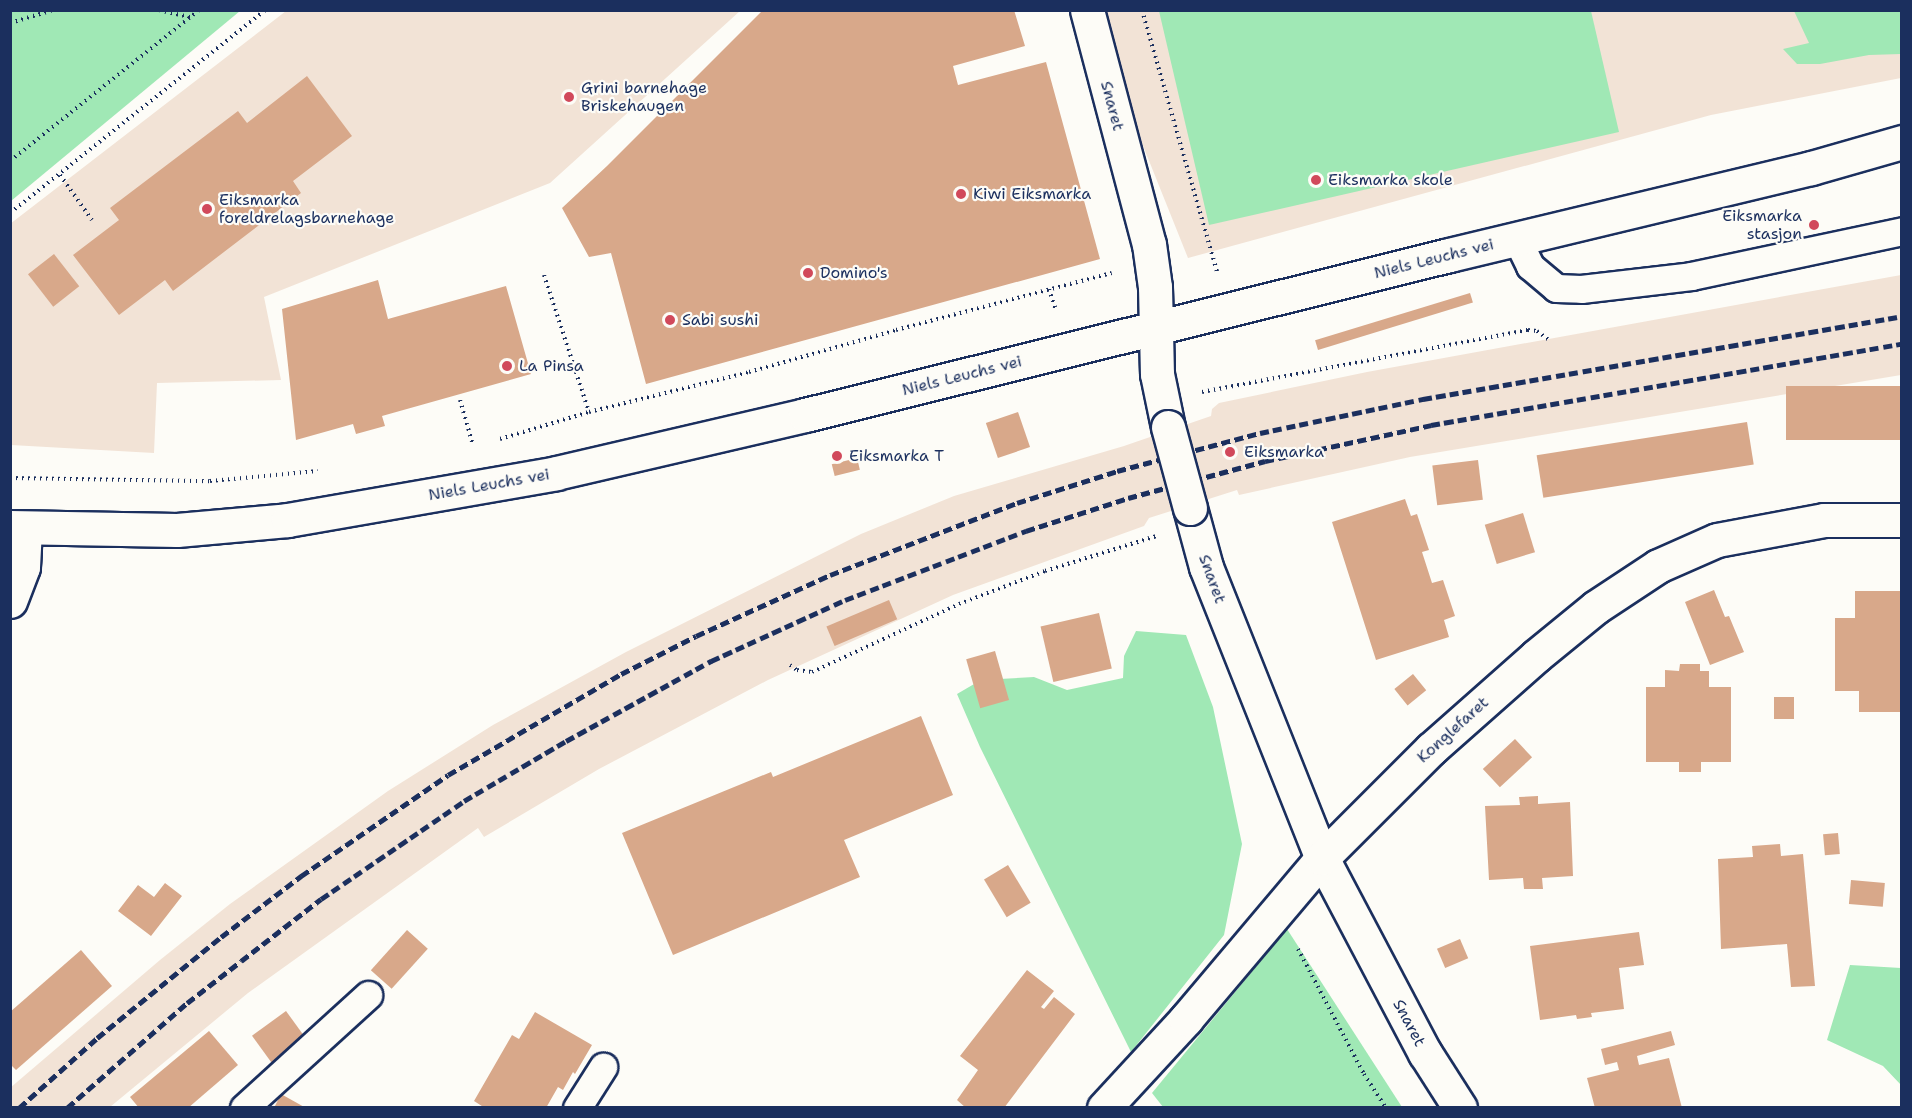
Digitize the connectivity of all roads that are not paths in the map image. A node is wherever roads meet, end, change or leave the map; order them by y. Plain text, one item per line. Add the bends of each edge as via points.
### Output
1 (1087, 10) edge
2 (1902, 142) edge
3 (1902, 231) edge
4 (1517, 239) junction
5 (1155, 327) junction
6 (1902, 520) edge
7 (18, 528) edge
8 (10, 601) edge
9 (1322, 858) junction
10 (368, 995) dead end
11 (603, 1067) dead end
12 (244, 1107) edge
13 (577, 1107) edge
14 (1104, 1107) edge
15 (1460, 1107) edge

1 - 5 street, Snaret via 1149,244
2 - 4 street, Niels Leuchs vei
3 - 4 lane via 1691,276 1581,289 1556,288 1530,266
4 - 5 street, Niels Leuchs vei
5 - 7 street, Niels Leuchs vei via 662,450 461,491 288,520 214,528
5 - 9 street, Snaret, bridge via 1157,374 1168,427 1206,567
6 - 9 street, Konglefaret via 1824,520 1727,538 1658,566 1596,607 1536,656 1431,749
7 - 8 street via 23,567
9 - 14 street, Konglefaret via 1186,1019
9 - 15 street, Snaret via 1425,1053
10 - 12 lane
11 - 13 lane

